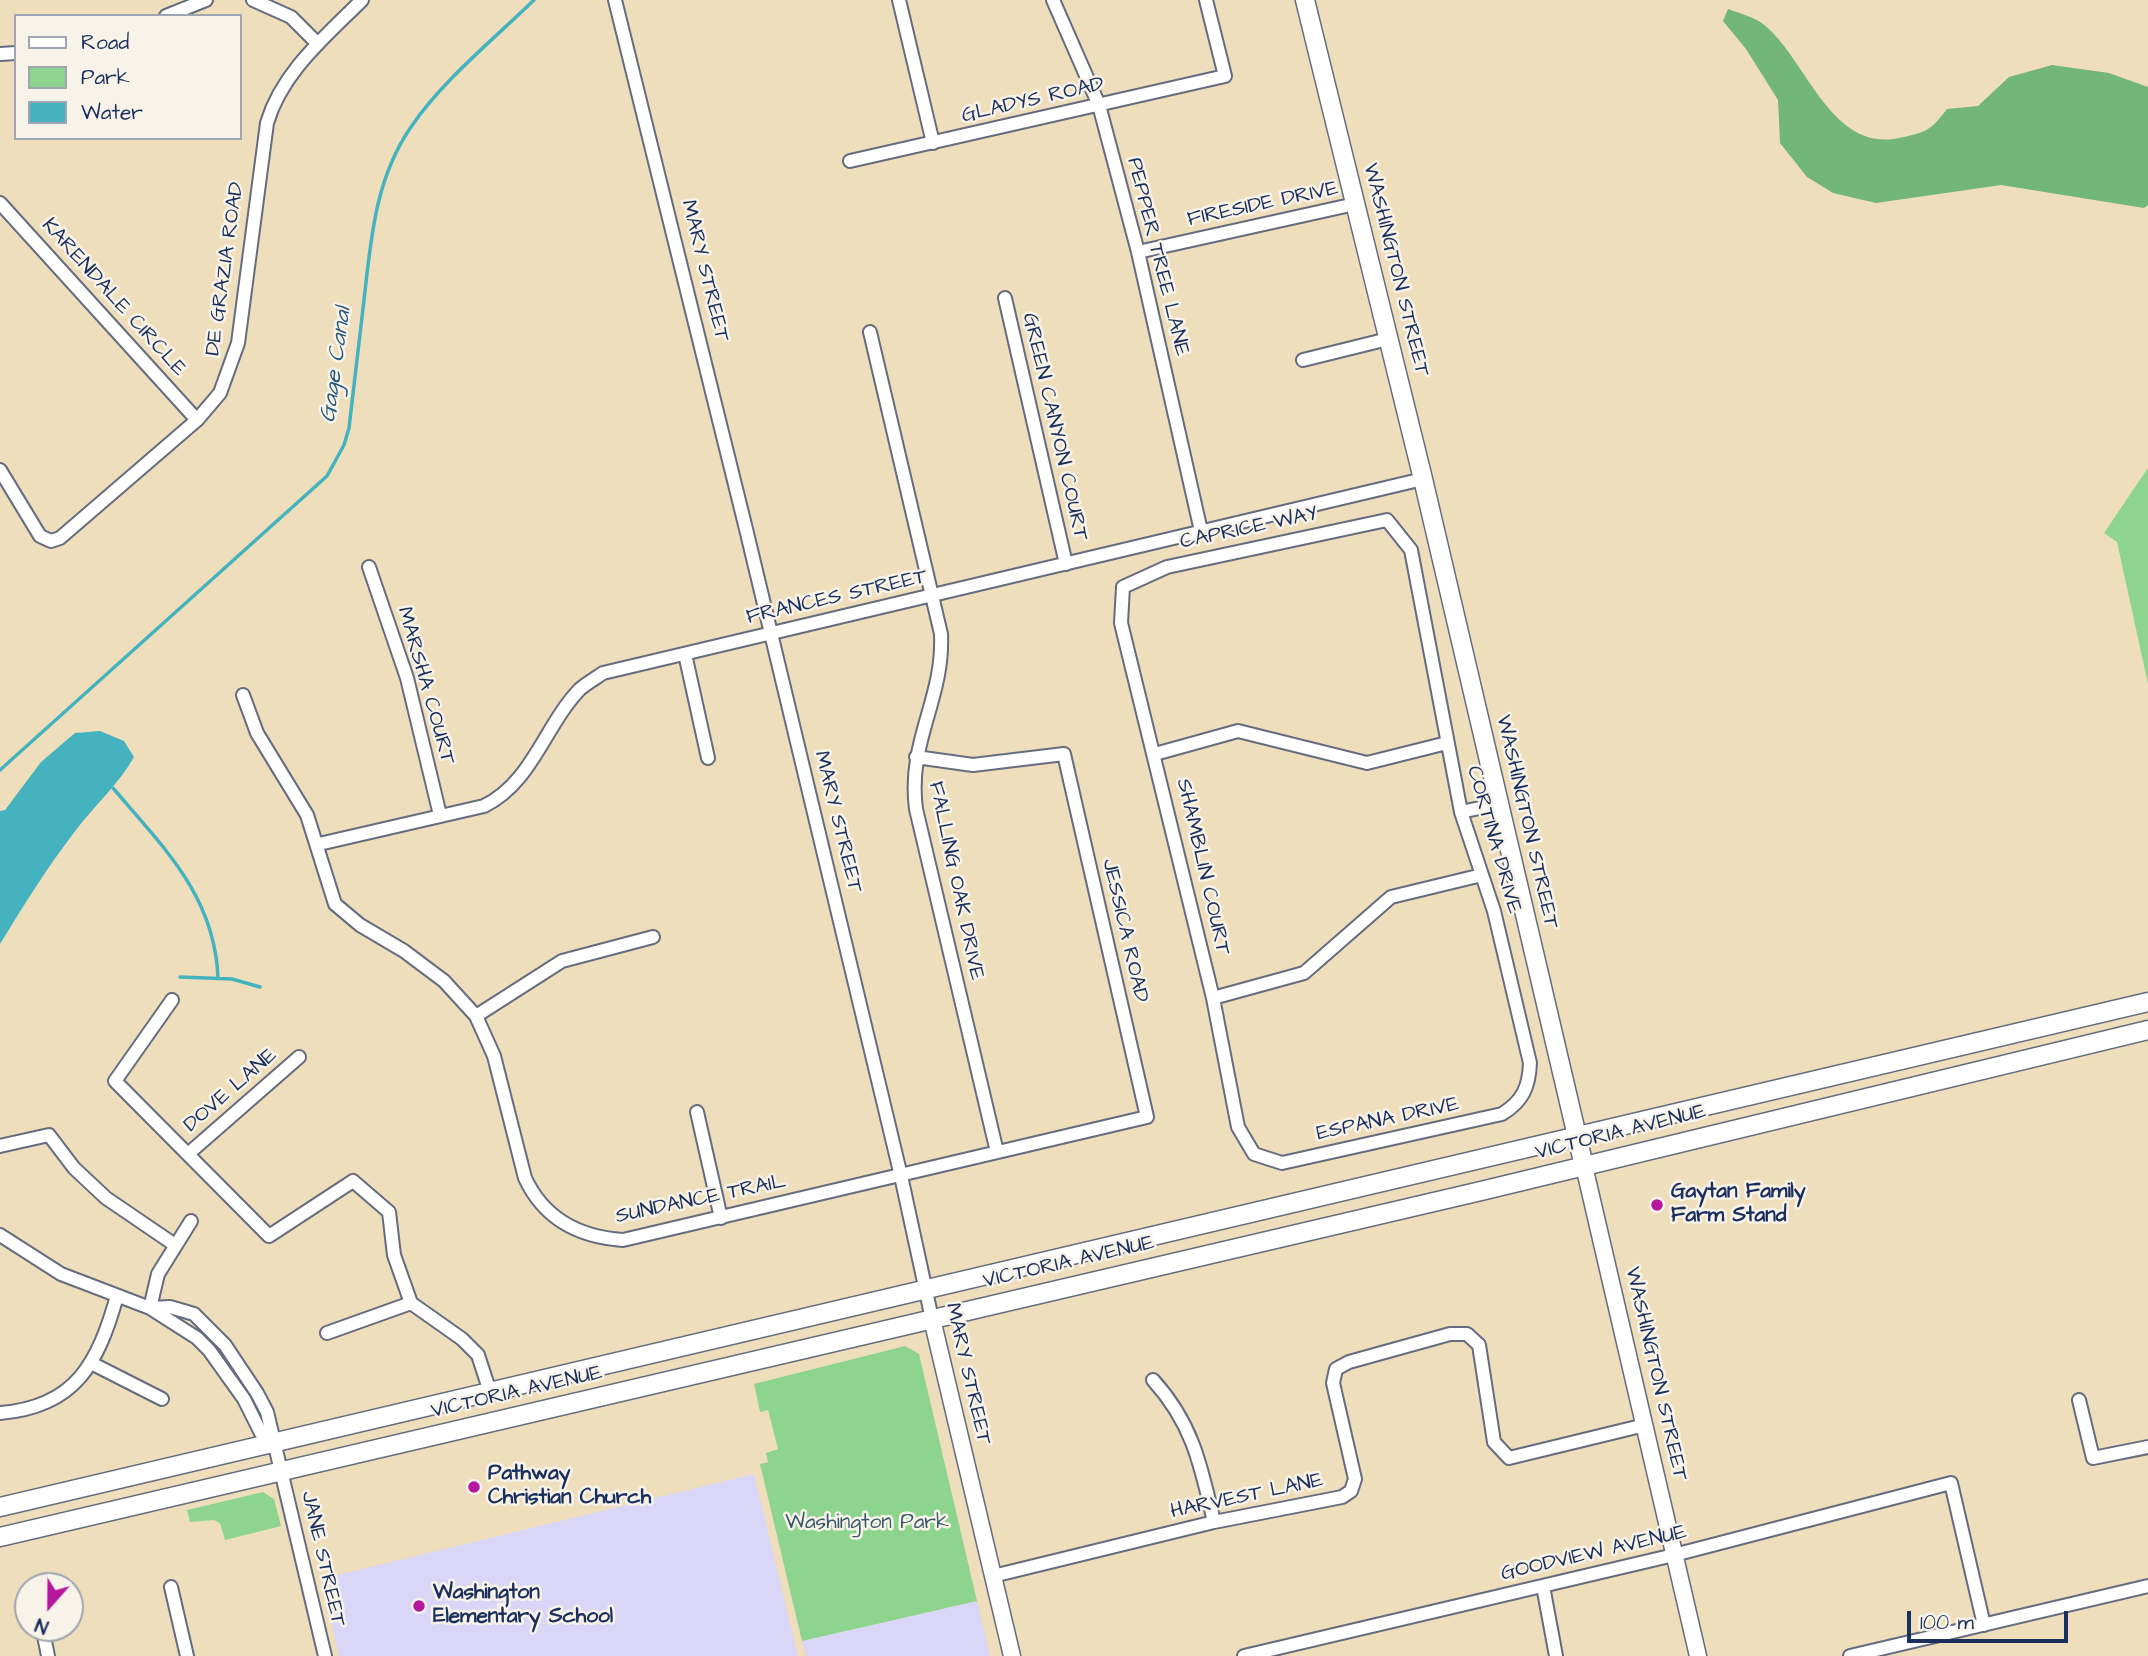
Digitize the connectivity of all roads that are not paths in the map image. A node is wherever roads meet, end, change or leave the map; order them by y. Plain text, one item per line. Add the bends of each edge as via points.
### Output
1 (206, 0) edge
2 (253, 0) edge
3 (362, 0) edge
4 (615, 0) edge
5 (899, 0) edge
6 (1053, 0) edge
7 (1206, 0) edge
8 (1306, 0) edge
9 (171, 14) edge
10 (318, 44) junction
11 (1099, 106) junction
12 (933, 143) junction
13 (850, 160) dead end
14 (0, 203) edge
15 (1355, 204) junction
16 (1138, 252) junction
17 (1005, 299) dead end
18 (870, 332) dead end
19 (1388, 339) junction
20 (1303, 360) dead end
21 (197, 420) junction
22 (0, 470) edge
23 (1423, 479) junction
24 (1387, 520) joint
25 (1201, 531) junction
26 (1066, 564) junction
27 (369, 567) dead end
28 (1123, 587) joint
29 (933, 595) junction
30 (770, 633) junction
31 (685, 654) junction
32 (243, 695) dead end
33 (1447, 743) junction
34 (1155, 754) junction
35 (916, 757) junction
36 (708, 758) dead end
37 (1498, 804) junction
38 (1461, 812) junction
39 (440, 816) junction
40 (318, 844) junction
41 (1482, 875) junction
42 (653, 937) dead end
43 (1213, 998) junction
44 (172, 1000) dead end
45 (2148, 1002) edge
46 (476, 1016) junction
47 (2148, 1030) edge
48 (299, 1057) dead end
49 (1524, 1095) joint
50 (697, 1112) dead end
51 (1147, 1117) joint
52 (1576, 1137) junction
53 (0, 1146) edge
54 (997, 1152) junction
55 (188, 1154) junction
56 (1254, 1154) joint
57 (1584, 1166) junction
58 (901, 1176) junction
59 (721, 1217) junction
60 (191, 1221) dead end
61 (0, 1234) edge
62 (175, 1245) junction
63 (925, 1288) junction
64 (117, 1296) junction
65 (411, 1303) junction
66 (150, 1308) junction
67 (932, 1319) junction
68 (327, 1333) dead end
69 (93, 1364) junction
70 (1153, 1380) dead end
71 (490, 1392) junction
72 (162, 1399) dead end
73 (2079, 1400) dead end
74 (0, 1413) edge
75 (1645, 1425) junction
76 (273, 1444) junction
77 (2148, 1447) edge
78 (281, 1471) junction
79 (0, 1507) edge
80 (1214, 1522) junction
81 (0, 1538) edge
82 (1674, 1555) junction
83 (993, 1576) junction
84 (1544, 1586) junction
85 (2148, 1586) edge
86 (171, 1587) dead end
87 (1983, 1625) junction
88 (1287, 1651) edge
89 (187, 1656) edge
90 (325, 1656) edge
91 (1012, 1656) edge
92 (1244, 1656) edge
93 (1556, 1656) edge
94 (1698, 1656) edge
95 (1850, 1656) edge

1 - 9 street
2 - 10 street via 290,17
3 - 10 street, DE GRAZIA ROAD
4 - 30 street, MARY STREET
5 - 12 street
6 - 11 street, PEPPER TREE LANE
7 - 11 street, GLADYS ROAD via 1224,76
8 - 15 main road, WASHINGTON STREET
10 - 21 street, DE GRAZIA ROAD via 273,102 238,343 220,393
11 - 12 street, GLADYS ROAD
11 - 16 street, PEPPER TREE LANE
12 - 13 street, GLADYS ROAD
14 - 21 street, KARENDALE CIRCLE
15 - 16 street, FIRESIDE DRIVE
15 - 19 main road, WASHINGTON STREET
16 - 25 street, PEPPER TREE LANE
17 - 26 street, GREEN CANYON COURT
18 - 29 street, FALLING OAK DRIVE
19 - 20 street
19 - 23 main road, WASHINGTON STREET
21 - 22 street, DE GRAZIA ROAD via 51,541 40,536
23 - 25 street, FRANCES STREET
23 - 37 main road, WASHINGTON STREET
24 - 28 street, CAPRICE WAY via 1167,566
24 - 33 street, CORTINA DRIVE via 1411,550
25 - 26 street, FRANCES STREET
26 - 29 street, FRANCES STREET
27 - 39 street, MARSHA COURT via 407,678
28 - 34 street, SHAMBLIN COURT via 1121,622
29 - 30 street, FRANCES STREET
29 - 35 street, FALLING OAK DRIVE via 941,634 940,676
30 - 31 street, FRANCES STREET
30 - 58 street, MARY STREET
31 - 36 street
31 - 39 street, FRANCES STREET via 603,673 581,688 501,798
32 - 40 street, SUNDANCE TRAIL via 257,733 307,815
33 - 34 street via 1367,763 1238,731
33 - 38 street, CORTINA DRIVE
34 - 43 street, SHAMBLIN COURT
35 - 51 street, JESSICA ROAD via 973,765 1064,754
35 - 54 street, FALLING OAK DRIVE via 912,781 916,809
37 - 38 street
37 - 52 main road, WASHINGTON STREET
38 - 41 street, CORTINA DRIVE
39 - 40 street, FRANCES STREET
40 - 46 street, SUNDANCE TRAIL via 335,904 444,981
41 - 43 street via 1391,897 1304,972
41 - 49 street, CORTINA DRIVE via 1530,1063
42 - 46 street via 562,961
43 - 56 street, SHAMBLIN COURT via 1238,1127
44 - 55 street via 115,1081
45 - 52 main road, VICTORIA AVENUE
46 - 59 street, SUNDANCE TRAIL via 494,1056 525,1178 533,1196 554,1218 596,1238 622,1240
47 - 57 main road, VICTORIA AVENUE
48 - 55 street, DOVE LANE
49 - 56 street, ESPANA DRIVE via 1502,1114 1282,1163
50 - 59 street
51 - 54 street, SUNDANCE TRAIL
52 - 57 main road, WASHINGTON STREET
52 - 63 main road, VICTORIA AVENUE
53 - 62 street via 49,1135 97,1190
54 - 58 street, SUNDANCE TRAIL
55 - 65 street via 270,1236 353,1181 389,1212 394,1255
57 - 67 main road, VICTORIA AVENUE
57 - 75 street, WASHINGTON STREET
58 - 59 street, SUNDANCE TRAIL
58 - 63 street, MARY STREET
60 - 62 street
61 - 64 street via 61,1274
62 - 66 street via 158,1274
63 - 67 street, MARY STREET
63 - 71 main road, VICTORIA AVENUE
64 - 66 street
64 - 69 street
65 - 68 street
65 - 71 street via 478,1355
66 - 76 street via 209,1350 244,1399 261,1433
66 - 76 street, JANE STREET via 170,1307 194,1314 225,1345 267,1412
67 - 78 main road, VICTORIA AVENUE
67 - 83 street, MARY STREET
69 - 72 street
69 - 74 street via 65,1392 43,1404
70 - 80 street via 1186,1425
71 - 76 main road, VICTORIA AVENUE
73 - 77 street via 2093,1458
75 - 80 street, HARVEST LANE via 1509,1458 1494,1442 1479,1345 1467,1334 1450,1334 1349,1362 1336,1370 1333,1383 1355,1479 1351,1491 1342,1497
75 - 82 street, WASHINGTON STREET
76 - 78 street, JANE STREET
76 - 79 main road, VICTORIA AVENUE
78 - 81 main road, VICTORIA AVENUE
78 - 90 street, JANE STREET
80 - 83 street, HARVEST LANE
82 - 84 street, GOODVIEW AVENUE
82 - 87 street, GOODVIEW AVENUE via 1951,1483
82 - 94 street, WASHINGTON STREET
83 - 91 street, MARY STREET
84 - 88 street, GOODVIEW AVENUE
84 - 93 street
85 - 87 street
86 - 89 street
87 - 95 street
88 - 92 street, GOODVIEW AVENUE

